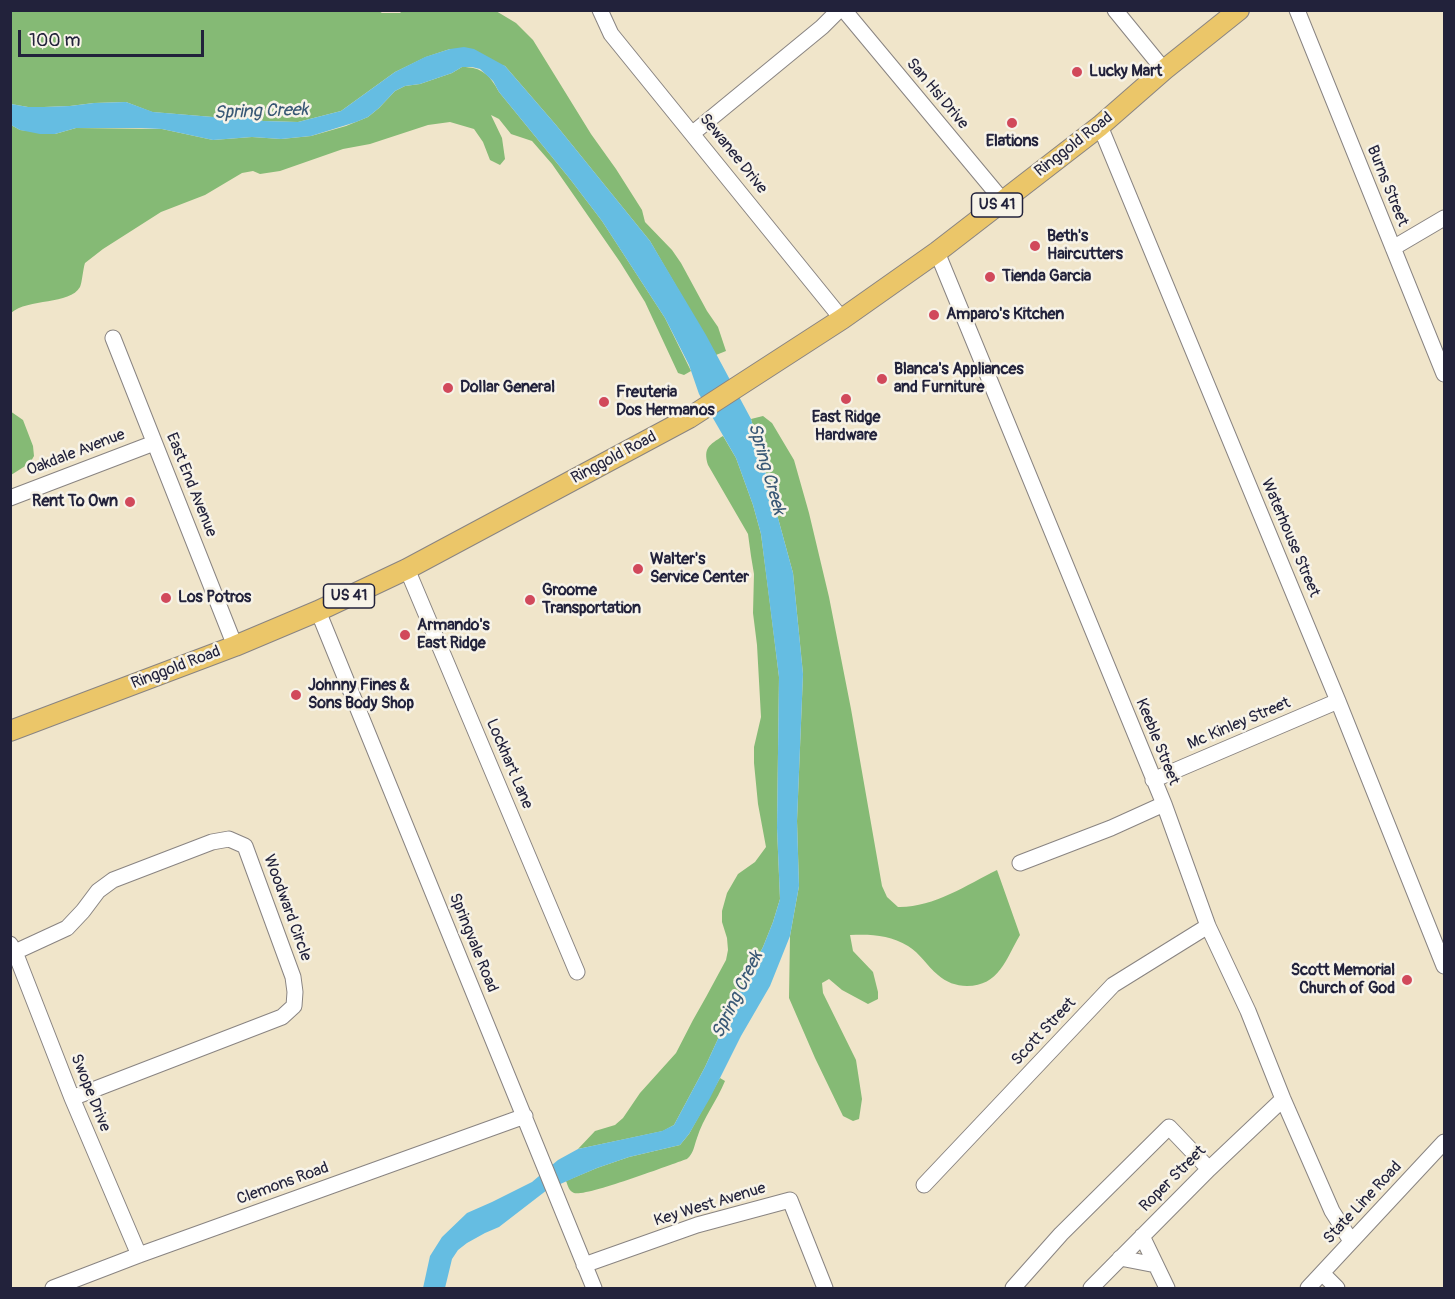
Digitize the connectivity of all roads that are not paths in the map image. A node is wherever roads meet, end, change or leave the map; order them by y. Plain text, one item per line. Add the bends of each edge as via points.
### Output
1 (600, 10) edge
2 (839, 10) edge
3 (844, 10) edge
4 (1115, 10) edge
5 (1239, 10) edge
6 (1297, 10) edge
7 (1164, 70) junction
8 (1100, 126) junction
9 (693, 133) junction
10 (1003, 201) junction
11 (1444, 218) edge
12 (1393, 248) junction
13 (937, 252) junction
14 (842, 319) junction
15 (113, 338) dead end
16 (1444, 374) edge
17 (154, 443) junction
18 (10, 498) edge
19 (407, 569) junction
20 (318, 611) junction
21 (235, 646) junction
22 (1338, 701) junction
23 (10, 731) edge
24 (1154, 780) junction
25 (1164, 804) junction
26 (1020, 863) dead end
27 (1208, 926) junction
28 (13, 948) edge
29 (1444, 966) edge
30 (577, 972) dead end
31 (72, 1098) junction
32 (1283, 1099) junction
33 (525, 1116) junction
34 (1444, 1142) edge
35 (1209, 1168) junction
36 (924, 1185) dead end
37 (1142, 1236) junction
38 (1352, 1241) junction
39 (139, 1255) junction
40 (1120, 1258) junction
41 (584, 1265) junction
42 (1156, 1265) junction
43 (1323, 1274) junction
44 (53, 1288) edge
45 (594, 1288) edge
46 (825, 1288) edge
47 (1013, 1288) edge
48 (1091, 1288) edge
49 (1167, 1288) edge
50 (1308, 1288) edge
51 (1337, 1288) edge

1 - 9 street, Sewanee Drive via 611,34
2 - 9 street
3 - 10 street, San Hsi Drive
4 - 7 street
5 - 7 main road, Ringgold Road / US 41
6 - 12 street, Burns Street
7 - 8 main road, Ringgold Road / US 41
8 - 10 main road, Ringgold Road / US 41
8 - 22 street, Waterhouse Street
9 - 14 street, Sewanee Drive
10 - 13 main road, Ringgold Road / US 41
11 - 12 street
12 - 16 street, Burns Street
13 - 14 main road, Ringgold Road / US 41
13 - 24 street, Keeble Street
14 - 19 main road, Ringgold Road / US 41 via 689,418
15 - 17 street, East End Avenue
17 - 18 street, Oakdale Avenue
17 - 21 street, East End Avenue
19 - 20 main road, Ringgold Road / US 41
19 - 30 street, Lockhart Lane
20 - 21 main road, Ringgold Road / US 41
20 - 33 street, Springvale Road
21 - 23 main road, Ringgold Road / US 41
22 - 24 street, Mc Kinley Street
22 - 29 street, Waterhouse Street
24 - 25 street, Keeble Street
25 - 26 street
25 - 27 street, Keeble Street
27 - 32 street, Keeble Street
27 - 36 street, Scott Street via 1113,985
28 - 31 street, Swope Drive
28 - 31 street, Woodward Circle via 67,928 98,891 113,880 212,842 229,839 245,846 293,977 294,1006 282,1017
31 - 39 street, Swope Drive
32 - 35 street, Roper Street
32 - 38 street, Keeble Street via 1332,1211
33 - 39 street, Clemons Road
33 - 41 street, Springvale Road
34 - 38 street, State Line Road
35 - 37 street, Roper Street
35 - 47 street via 1169,1127 1061,1234
37 - 40 street, Roper Street
37 - 42 street
38 - 43 street, State Line Road
39 - 44 street, Clemons Road
40 - 42 street
40 - 48 street, Roper Street
41 - 45 street, Springvale Road
41 - 46 street, Key West Avenue via 697,1225 790,1200
42 - 49 street
43 - 50 street, State Line Road
43 - 51 street

